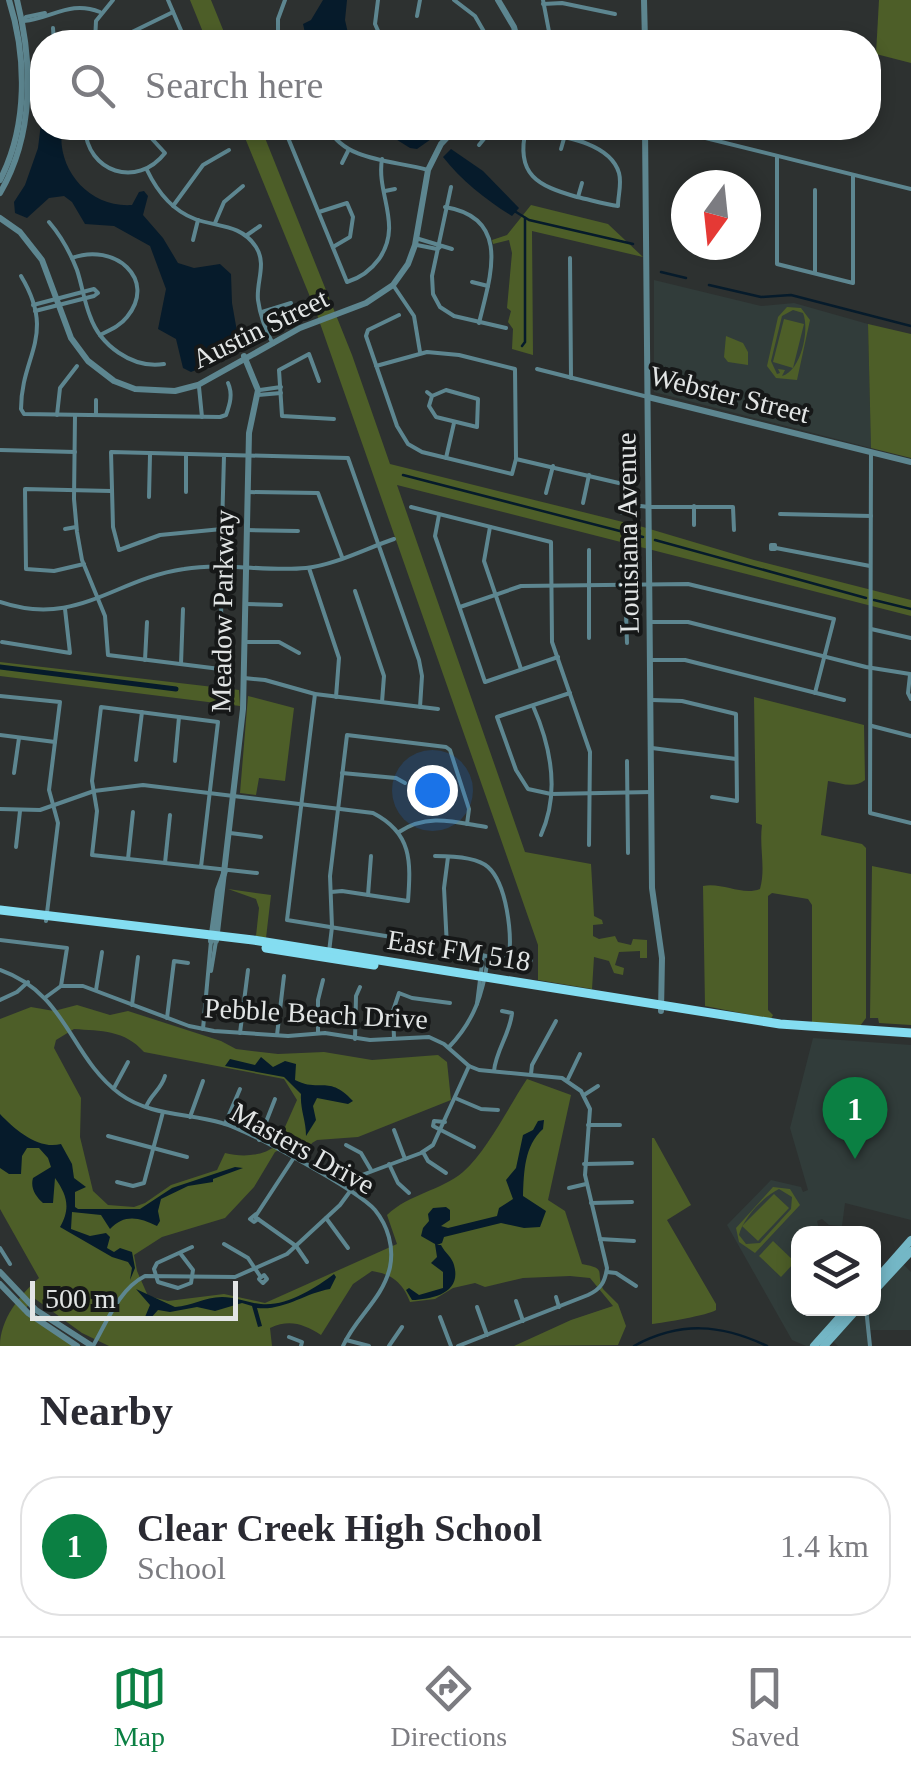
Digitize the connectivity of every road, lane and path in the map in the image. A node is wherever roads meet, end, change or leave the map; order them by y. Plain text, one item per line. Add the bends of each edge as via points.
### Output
1 (9, 0) edge
2 (17, 0) edge
3 (113, 0) edge
4 (168, 0) edge
5 (285, 0) edge
6 (378, 0) edge
7 (420, 0) edge
8 (454, 0) edge
9 (644, 0) edge
10 (501, 1) edge
11 (79, 2) edge
12 (543, 2) edge
13 (100, 12) junction
14 (172, 12) junction
15 (615, 14) dead end
16 (417, 16) dead end
17 (19, 22) junction
18 (94, 30) edge
19 (136, 30) edge
20 (180, 30) edge
21 (278, 30) edge
22 (378, 30) edge
23 (483, 30) edge
24 (515, 30) edge
25 (549, 30) edge
26 (644, 30) edge
27 (87, 140) edge
28 (151, 140) edge
29 (290, 140) edge
30 (336, 140) edge
31 (445, 140) edge
32 (482, 140) edge
33 (525, 140) edge
34 (563, 140) edge
35 (567, 140) edge
36 (645, 140) edge
37 (713, 140) edge
38 (478, 144) dead end
39 (561, 149) dead end
40 (229, 150) dead end
41 (348, 151) junction
42 (778, 156) junction
43 (382, 159) junction
44 (524, 162) junction
45 (342, 163) dead end
46 (516, 164) dead end
47 (147, 170) junction
48 (428, 170) junction
49 (4, 172) edge
50 (853, 175) junction
51 (582, 183) dead end
52 (244, 186) dead end
53 (395, 188) dead end
54 (451, 188) dead end
55 (911, 189) edge
56 (815, 190) dead end
57 (385, 191) junction
58 (0, 193) edge
59 (578, 197) junction
60 (173, 206) junction
61 (444, 207) junction
62 (318, 212) junction
63 (0, 218) edge
64 (198, 220) junction
65 (49, 222) dead end
66 (215, 223) junction
67 (260, 226) dead end
68 (246, 236) junction
69 (193, 240) dead end
70 (415, 242) junction
71 (440, 246) junction
72 (333, 247) junction
73 (452, 249) dead end
74 (72, 258) junction
75 (570, 258) dead end
76 (815, 274) junction
77 (21, 276) dead end
78 (472, 282) dead end
79 (393, 285) junction
80 (488, 286) junction
81 (84, 296) junction
82 (58, 302) junction
83 (291, 303) dead end
84 (34, 308) junction
85 (260, 312) junction
86 (399, 315) dead end
87 (479, 323) junction
88 (506, 328) dead end
89 (100, 335) junction
90 (272, 344) junction
91 (420, 352) junction
92 (244, 356) junction
93 (164, 364) dead end
94 (77, 366) dead end
95 (376, 366) junction
96 (538, 369) dead end
97 (571, 378) junction
98 (319, 381) dead end
99 (228, 383) dead end
100 (198, 385) junction
101 (281, 390) junction
102 (258, 392) junction
103 (426, 392) dead end
104 (432, 396) junction
105 (648, 397) junction
106 (96, 400) dead end
107 (57, 415) junction
108 (75, 415) junction
109 (96, 416) junction
110 (202, 417) junction
111 (334, 419) dead end
112 (454, 423) junction
113 (0, 450) edge
114 (74, 452) junction
115 (872, 452) junction
116 (150, 455) junction
117 (186, 456) junction
118 (224, 456) junction
119 (248, 456) junction
120 (446, 458) junction
121 (516, 459) junction
122 (911, 462) edge
123 (553, 466) junction
124 (589, 475) junction
125 (74, 490) junction
126 (111, 491) junction
127 (186, 492) dead end
128 (247, 492) junction
129 (546, 494) dead end
130 (149, 497) dead end
131 (584, 503) dead end
132 (623, 504) junction
133 (694, 506) junction
134 (411, 507) dead end
135 (649, 507) junction
136 (622, 512) dead end
137 (780, 514) dead end
138 (439, 515) junction
139 (870, 516) junction
140 (694, 524) dead end
141 (76, 527) junction
142 (490, 527) junction
143 (65, 530) dead end
144 (246, 530) junction
145 (298, 530) dead end
146 (734, 530) dead end
147 (394, 539) dead end
148 (378, 544) junction
149 (776, 548) dead end
150 (588, 550) dead end
151 (624, 556) dead end
152 (342, 557) junction
153 (84, 564) junction
154 (866, 566) junction
155 (222, 567) junction
156 (246, 567) junction
157 (309, 568) junction
158 (589, 584) junction
159 (627, 584) junction
160 (650, 584) junction
161 (551, 585) junction
162 (354, 591) dead end
163 (495, 594) junction
164 (98, 599) junction
165 (0, 602) edge
166 (246, 604) junction
167 (281, 605) dead end
168 (460, 607) junction
169 (65, 609) junction
170 (183, 609) dead end
171 (146, 622) dead end
172 (651, 622) junction
173 (870, 629) junction
174 (589, 638) dead end
175 (911, 638) edge
176 (2, 642) edge
177 (245, 642) junction
178 (627, 643) dead end
179 (299, 653) dead end
180 (824, 656) junction
181 (558, 657) junction
182 (145, 660) junction
183 (651, 660) junction
184 (181, 664) junction
185 (870, 666) junction
186 (522, 669) junction
187 (910, 674) edge
188 (244, 678) junction
189 (570, 693) junction
190 (816, 693) junction
191 (315, 694) junction
192 (0, 696) edge
193 (336, 697) junction
194 (911, 699) edge
195 (652, 700) junction
196 (844, 700) dead end
197 (382, 702) junction
198 (534, 706) junction
199 (420, 707) junction
200 (438, 709) dead end
201 (142, 712) junction
202 (179, 717) junction
203 (870, 726) junction
204 (0, 735) edge
205 (911, 736) edge
206 (19, 738) junction
207 (56, 742) junction
208 (652, 748) junction
209 (736, 759) junction
210 (136, 760) dead end
211 (175, 761) dead end
212 (627, 761) dead end
213 (456, 768) junction
214 (447, 771) dead end
215 (14, 773) dead end
216 (342, 773) junction
217 (404, 784) dead end
218 (94, 791) junction
219 (627, 792) junction
220 (652, 792) junction
221 (210, 793) junction
222 (590, 793) junction
223 (551, 794) junction
224 (235, 796) junction
225 (712, 798) dead end
226 (301, 804) junction
227 (55, 805) junction
228 (338, 808) junction
229 (0, 809) edge
230 (430, 811) dead end
231 (20, 812) junction
232 (133, 812) dead end
233 (170, 815) dead end
234 (431, 820) junction
235 (911, 823) edge
236 (467, 824) junction
237 (486, 827) dead end
238 (399, 832) junction
239 (230, 833) junction
240 (541, 835) dead end
241 (260, 837) dead end
242 (589, 846) dead end
243 (16, 848) dead end
244 (628, 853) dead end
245 (371, 856) dead end
246 (435, 856) dead end
247 (448, 857) junction
248 (128, 859) junction
249 (165, 863) junction
250 (201, 867) junction
251 (226, 870) junction
252 (257, 873) dead end
253 (331, 892) junction
254 (368, 895) junction
255 (0, 914) edge
256 (47, 919) junction
257 (332, 927) junction
258 (215, 938) junction
259 (0, 940) edge
260 (410, 940) dead end
261 (102, 952) dead end
262 (329, 954) junction
263 (486, 956) junction
264 (138, 957) dead end
265 (509, 959) junction
266 (531, 960) dead end
267 (188, 962) dead end
268 (0, 970) edge
269 (248, 970) dead end
270 (284, 976) dead end
271 (482, 979) junction
272 (322, 980) dead end
273 (28, 982) junction
274 (61, 986) junction
275 (360, 987) dead end
276 (96, 990) junction
277 (46, 997) junction
278 (0, 1000) edge
279 (450, 1003) dead end
280 (132, 1005) junction
281 (659, 1008) junction
282 (502, 1011) dead end
283 (168, 1018) junction
284 (556, 1021) dead end
285 (203, 1029) junction
286 (240, 1033) junction
287 (318, 1033) junction
288 (277, 1036) junction
289 (911, 1036) edge
290 (355, 1038) junction
291 (394, 1038) junction
292 (449, 1048) junction
293 (92, 1049) dead end
294 (86, 1054) junction
295 (580, 1054) dead end
296 (128, 1062) dead end
297 (469, 1066) junction
298 (494, 1072) junction
299 (531, 1074) junction
300 (165, 1076) dead end
301 (568, 1080) junction
302 (203, 1081) dead end
303 (598, 1086) dead end
304 (114, 1088) junction
305 (240, 1089) dead end
306 (584, 1095) junction
307 (455, 1098) junction
308 (275, 1099) dead end
309 (146, 1107) junction
310 (498, 1110) dead end
311 (163, 1112) junction
312 (190, 1116) junction
313 (446, 1122) junction
314 (225, 1124) junction
315 (588, 1125) junction
316 (620, 1125) dead end
317 (394, 1130) dead end
318 (442, 1130) junction
319 (108, 1136) dead end
320 (259, 1140) junction
321 (346, 1145) dead end
322 (474, 1147) dead end
323 (154, 1148) junction
324 (423, 1152) junction
325 (187, 1157) dead end
326 (293, 1159) junction
327 (406, 1159) junction
328 (632, 1162) dead end
329 (389, 1164) junction
330 (584, 1164) junction
331 (371, 1170) junction
332 (446, 1173) dead end
333 (117, 1182) dead end
334 (586, 1184) junction
335 (568, 1188) dead end
336 (349, 1191) junction
337 (410, 1193) dead end
338 (632, 1202) dead end
339 (591, 1203) junction
340 (326, 1218) junction
341 (600, 1239) junction
342 (634, 1241) dead end
343 (224, 1244) dead end
344 (296, 1246) junction
345 (910, 1246) edge
346 (192, 1247) dead end
347 (0, 1248) edge
348 (348, 1248) dead end
349 (180, 1253) junction
350 (306, 1262) dead end
351 (10, 1264) dead end
352 (257, 1270) junction
353 (0, 1272) edge
354 (607, 1272) junction
355 (154, 1276) junction
356 (260, 1276) dead end
357 (194, 1278) junction
358 (881, 1278) edge
359 (0, 1284) edge
360 (636, 1286) dead end
361 (556, 1296) dead end
362 (516, 1301) dead end
363 (477, 1307) dead end
364 (560, 1307) junction
365 (842, 1316) edge
366 (850, 1316) edge
367 (867, 1316) edge
368 (440, 1317) dead end
369 (522, 1322) junction
370 (402, 1326) dead end
371 (487, 1335) junction
372 (289, 1338) dead end
373 (345, 1343) edge
374 (822, 1343) edge
375 (77, 1346) edge
376 (93, 1346) edge
377 (301, 1346) edge
378 (368, 1346) edge
379 (388, 1346) edge
380 (455, 1346) edge
381 (870, 1346) edge

1 - 17 street
2 - 17 street
3 - 13 street
4 - 14 street
5 - 21 street
6 - 22 street
7 - 16 street
8 - 23 street
9 - 26 street
10 - 24 street
11 - 13 street
11 - 17 street
12 - 15 street
12 - 25 street
13 - 18 street
14 - 19 street
14 - 20 street
17 - 49 street via 29,80 26,112
27 - 47 street via 105,166 129,174
28 - 47 street via 165,154
29 - 62 street
30 - 41 street
31 - 48 street
32 - 38 street
33 - 44 street
34 - 39 street
35 - 59 street via 612,156 619,173 618,206
36 - 105 street, Louisiana Avenue
37 - 42 street
40 - 60 street via 203,165
41 - 43 street
41 - 45 street
42 - 50 street
42 - 76 street via 777,264
43 - 48 street
43 - 57 street
44 - 46 street
44 - 59 street via 544,186
47 - 60 street
48 - 70 street
49 - 58 street
50 - 55 street
50 - 76 street via 853,283
51 - 59 street
52 - 66 street via 224,202
53 - 57 street
54 - 61 street
56 - 76 street
57 - 72 street via 391,222 385,249 369,270 347,282
60 - 64 street
61 - 71 street
61 - 80 street via 473,218 486,233 493,255
62 - 72 street
62 - 72 street via 346,202 350,237
63 - 82 street, Austin Street via 32,246
64 - 66 street
64 - 69 street
65 - 74 street
66 - 68 street
67 - 68 street
68 - 85 street via 263,265
70 - 71 street
70 - 79 street
71 - 73 street
71 - 87 street via 431,284 441,312
74 - 81 street
74 - 89 street via 105,254 132,275 130,314
75 - 97 street
77 - 84 street
78 - 80 street
79 - 90 street, Austin Street
79 - 91 street via 414,316
80 - 87 street
81 - 82 street
81 - 89 street
82 - 84 street
82 - 100 street, Austin Street via 75,346 114,381 158,392
83 - 85 street
84 - 107 street via 38,338 22,388 22,412
85 - 90 street
86 - 95 street via 366,332
87 - 88 street
89 - 93 street via 129,358
90 - 92 street, Austin Street
91 - 95 street
91 - 121 street via 515,369
92 - 100 street, Austin Street
92 - 102 street
94 - 107 street via 60,388
95 - 120 street via 402,437 417,450
96 - 97 street, Webster Street
97 - 105 street, Webster Street
98 - 101 street via 309,354 279,370
99 - 110 street via 225,416
100 - 110 street
101 - 102 street
101 - 111 street via 282,416
102 - 119 street, Meadow Parkway
103 - 104 street
104 - 112 street via 433,414
104 - 112 street via 446,390 478,398 477,427
105 - 115 street, Webster Street
105 - 135 street, Louisiana Avenue
106 - 109 street
107 - 108 street
108 - 109 street
108 - 114 street
109 - 110 street
112 - 120 street
113 - 114 street
114 - 125 street
115 - 122 street, Webster Street
115 - 139 street
116 - 117 street
116 - 126 street via 111,452
116 - 130 street
117 - 118 street
117 - 127 street
118 - 119 street
118 - 126 street via 222,529 188,530 118,548
119 - 128 street, Meadow Parkway
119 - 148 street via 348,458
120 - 121 street via 512,474
121 - 123 street
123 - 124 street
123 - 129 street
124 - 131 street
124 - 132 street via 623,484
125 - 126 street
125 - 141 street
125 - 153 street via 26,488 26,568
128 - 144 street, Meadow Parkway
128 - 152 street via 318,493
132 - 135 street
132 - 136 street
133 - 135 street
133 - 140 street
133 - 146 street via 734,507
134 - 138 street
135 - 160 street, Louisiana Avenue
137 - 139 street
138 - 142 street
138 - 168 street via 435,536
139 - 154 street
141 - 143 street
141 - 153 street
142 - 161 street via 550,542
142 - 163 street via 484,561
144 - 145 street
144 - 156 street, Meadow Parkway
147 - 148 street
148 - 152 street
148 - 199 street via 419,660
149 - 154 street
150 - 158 street
151 - 159 street
152 - 157 street
153 - 164 street
154 - 173 street
155 - 156 street
155 - 164 street via 163,573
155 - 184 street via 220,669
156 - 157 street
156 - 166 street, Meadow Parkway
157 - 193 street via 339,658
158 - 159 street
158 - 161 street
158 - 174 street
159 - 160 street
159 - 178 street
160 - 172 street, Louisiana Avenue
160 - 180 street via 692,584 834,620
161 - 163 street
161 - 181 street
162 - 197 street via 384,676
163 - 168 street
163 - 186 street
164 - 169 street
164 - 182 street via 108,655
165 - 169 street
166 - 167 street
166 - 177 street, Meadow Parkway
168 - 186 street via 485,682
169 - 176 street via 70,653
170 - 184 street
171 - 182 street
172 - 180 street via 688,622
172 - 183 street, Louisiana Avenue
173 - 175 street
173 - 185 street
177 - 179 street via 279,642
177 - 188 street, Meadow Parkway
180 - 185 street
180 - 190 street
181 - 186 street
181 - 189 street
182 - 184 street
183 - 190 street via 685,660
183 - 195 street, Louisiana Avenue
185 - 187 street
185 - 203 street
187 - 194 street
188 - 191 street
188 - 224 street, Meadow Parkway
189 - 198 street
189 - 222 street via 590,752
190 - 196 street
191 - 193 street
191 - 226 street
192 - 207 street via 60,702
193 - 197 street
195 - 208 street, Louisiana Avenue
195 - 209 street via 736,714
197 - 199 street
198 - 223 street via 551,759
198 - 223 street via 497,717 521,782
199 - 200 street
201 - 202 street
201 - 210 street
201 - 218 street via 101,707
202 - 211 street
202 - 221 street via 218,722
203 - 205 street
203 - 235 street via 870,813
204 - 206 street
206 - 207 street
206 - 215 street
207 - 227 street via 49,790
208 - 209 street
208 - 220 street, Louisiana Avenue
209 - 225 street via 737,801
212 - 219 street
213 - 214 street
213 - 216 street via 446,747 349,735
213 - 236 street
216 - 217 street
216 - 228 street
218 - 221 street via 143,785
218 - 227 street
218 - 248 street via 92,855
219 - 220 street
219 - 222 street
219 - 244 street
220 - 281 street, Louisiana Avenue
221 - 224 street
221 - 250 street
222 - 223 street
222 - 242 street
223 - 240 street
224 - 226 street
224 - 239 street, Meadow Parkway
226 - 228 street
226 - 257 street via 286,920
227 - 231 street
227 - 256 street
228 - 238 street via 373,813
228 - 253 street
229 - 231 street
230 - 234 street
231 - 243 street
232 - 248 street
233 - 249 street
234 - 236 street
234 - 238 street
236 - 237 street
238 - 254 street via 408,848 408,902
239 - 241 street
239 - 251 street, Meadow Parkway
245 - 254 street
246 - 247 street
247 - 263 street via 447,947
247 - 265 street via 481,862 492,871 508,916
248 - 249 street
249 - 250 street
250 - 251 street
251 - 252 street
251 - 258 street, Meadow Parkway
253 - 254 street
253 - 257 street
255 - 256 main road, East FM 518
256 - 258 main road, East FM 518
257 - 260 street
257 - 262 street
258 - 262 main road, East FM 518
258 - 285 street
259 - 274 street via 67,948
261 - 276 street
262 - 271 main road, East FM 518
263 - 265 street
263 - 271 street
264 - 280 street
265 - 266 street
267 - 283 street via 174,961
268 - 273 street, Masters Drive
269 - 286 street
270 - 288 street
271 - 281 main road, East FM 518
271 - 292 street via 468,1027
272 - 287 street
273 - 277 street, Masters Drive
273 - 278 street
274 - 276 street, Pebble Beach Drive
274 - 277 street
275 - 290 street
276 - 280 street, Pebble Beach Drive
277 - 294 street, Masters Drive
279 - 291 street via 399,993
280 - 283 street, Pebble Beach Drive
281 - 289 main road, East FM 518 via 820,1031
282 - 298 street via 512,1013 511,1024
283 - 285 street, Pebble Beach Drive
284 - 299 street
285 - 286 street, Pebble Beach Drive
286 - 288 street, Pebble Beach Drive
287 - 288 street, Pebble Beach Drive
287 - 290 street, Pebble Beach Drive
290 - 291 street, Pebble Beach Drive
291 - 292 street, Pebble Beach Drive via 429,1037
292 - 297 street, Pebble Beach Drive
293 - 294 street
294 - 304 street, Masters Drive
295 - 301 street
296 - 304 street
297 - 298 street, Pebble Beach Drive
297 - 307 street
298 - 299 street, Pebble Beach Drive
299 - 301 street, Pebble Beach Drive
300 - 309 street
301 - 306 street
302 - 312 street
303 - 306 street
304 - 309 street, Masters Drive
305 - 314 street
306 - 315 street
307 - 310 street
307 - 313 street
308 - 320 street
309 - 311 street, Masters Drive
311 - 312 street, Masters Drive
311 - 323 street
312 - 314 street, Masters Drive
313 - 318 street
313 - 318 street via 434,1122
314 - 320 street, Masters Drive
315 - 316 street
315 - 330 street
317 - 327 street
318 - 322 street
318 - 324 street
319 - 323 street
320 - 326 street, Masters Drive
321 - 331 street
323 - 325 street
323 - 333 street via 144,1183
324 - 327 street
324 - 332 street
326 - 336 street, Masters Drive
326 - 344 street via 257,1216
327 - 329 street
328 - 330 street
329 - 331 street
329 - 337 street
330 - 334 street
331 - 336 street
334 - 335 street
334 - 339 street
336 - 340 street
336 - 373 street, Masters Drive via 384,1222 391,1259 382,1288
338 - 339 street
339 - 341 street
340 - 344 street
340 - 348 street
341 - 342 street
341 - 354 street
343 - 352 street
344 - 350 street
344 - 352 street
345 - 358 main road
346 - 349 street
347 - 351 street
349 - 355 street via 157,1263
349 - 357 street
352 - 356 street
352 - 357 street
353 - 376 street via 36,1310
354 - 360 street
354 - 364 street via 598,1290
355 - 357 street
355 - 357 street via 178,1288
355 - 376 street via 132,1283
359 - 375 street via 28,1313
361 - 364 street
362 - 369 street
363 - 371 street
364 - 369 street
365 - 374 main road
366 - 374 main road
367 - 381 street
368 - 380 street
369 - 371 street
370 - 379 street
371 - 380 street
372 - 377 street
373 - 378 street

